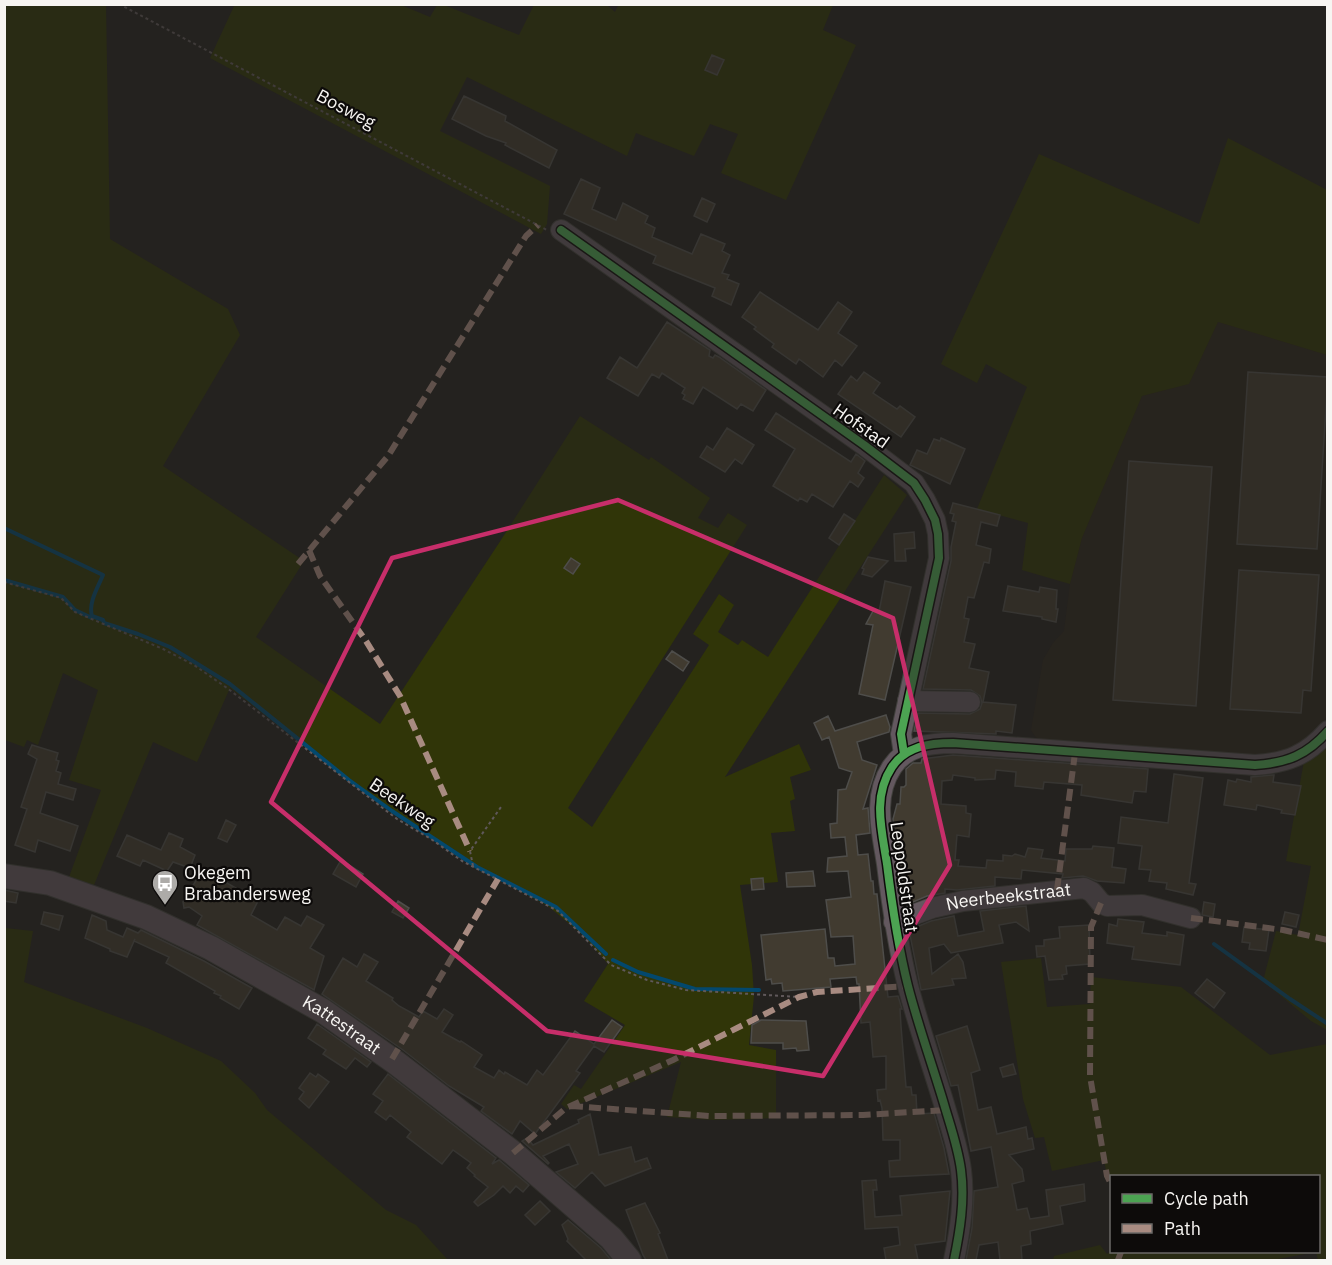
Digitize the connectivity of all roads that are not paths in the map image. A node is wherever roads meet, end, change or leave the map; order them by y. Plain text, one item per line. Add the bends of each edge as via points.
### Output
1 (561, 230) road end
2 (908, 701) junction
3 (970, 702) dead end
4 (1328, 730) edge
5 (904, 754) junction
6 (4, 876) edge
7 (1191, 918) dead end
8 (894, 922) junction
9 (629, 1260) edge
10 (954, 1260) edge

1 - 2 street, Hofstad via 914,483 935,520 939,558
2 - 3 street
2 - 5 street, Hofstad via 901,734
4 - 5 street via 1310,748 1278,764 953,743 934,743
5 - 8 street, Leopoldstraat via 893,765 880,797
6 - 9 main road, Kattestraat via 50,883 146,917 323,1011 513,1153 611,1238
7 - 8 street, Neerbeekstraat via 1142,905 1107,906 1084,888 963,901
8 - 10 street, Leopoldstraat via 908,986 961,1170 962,1214

